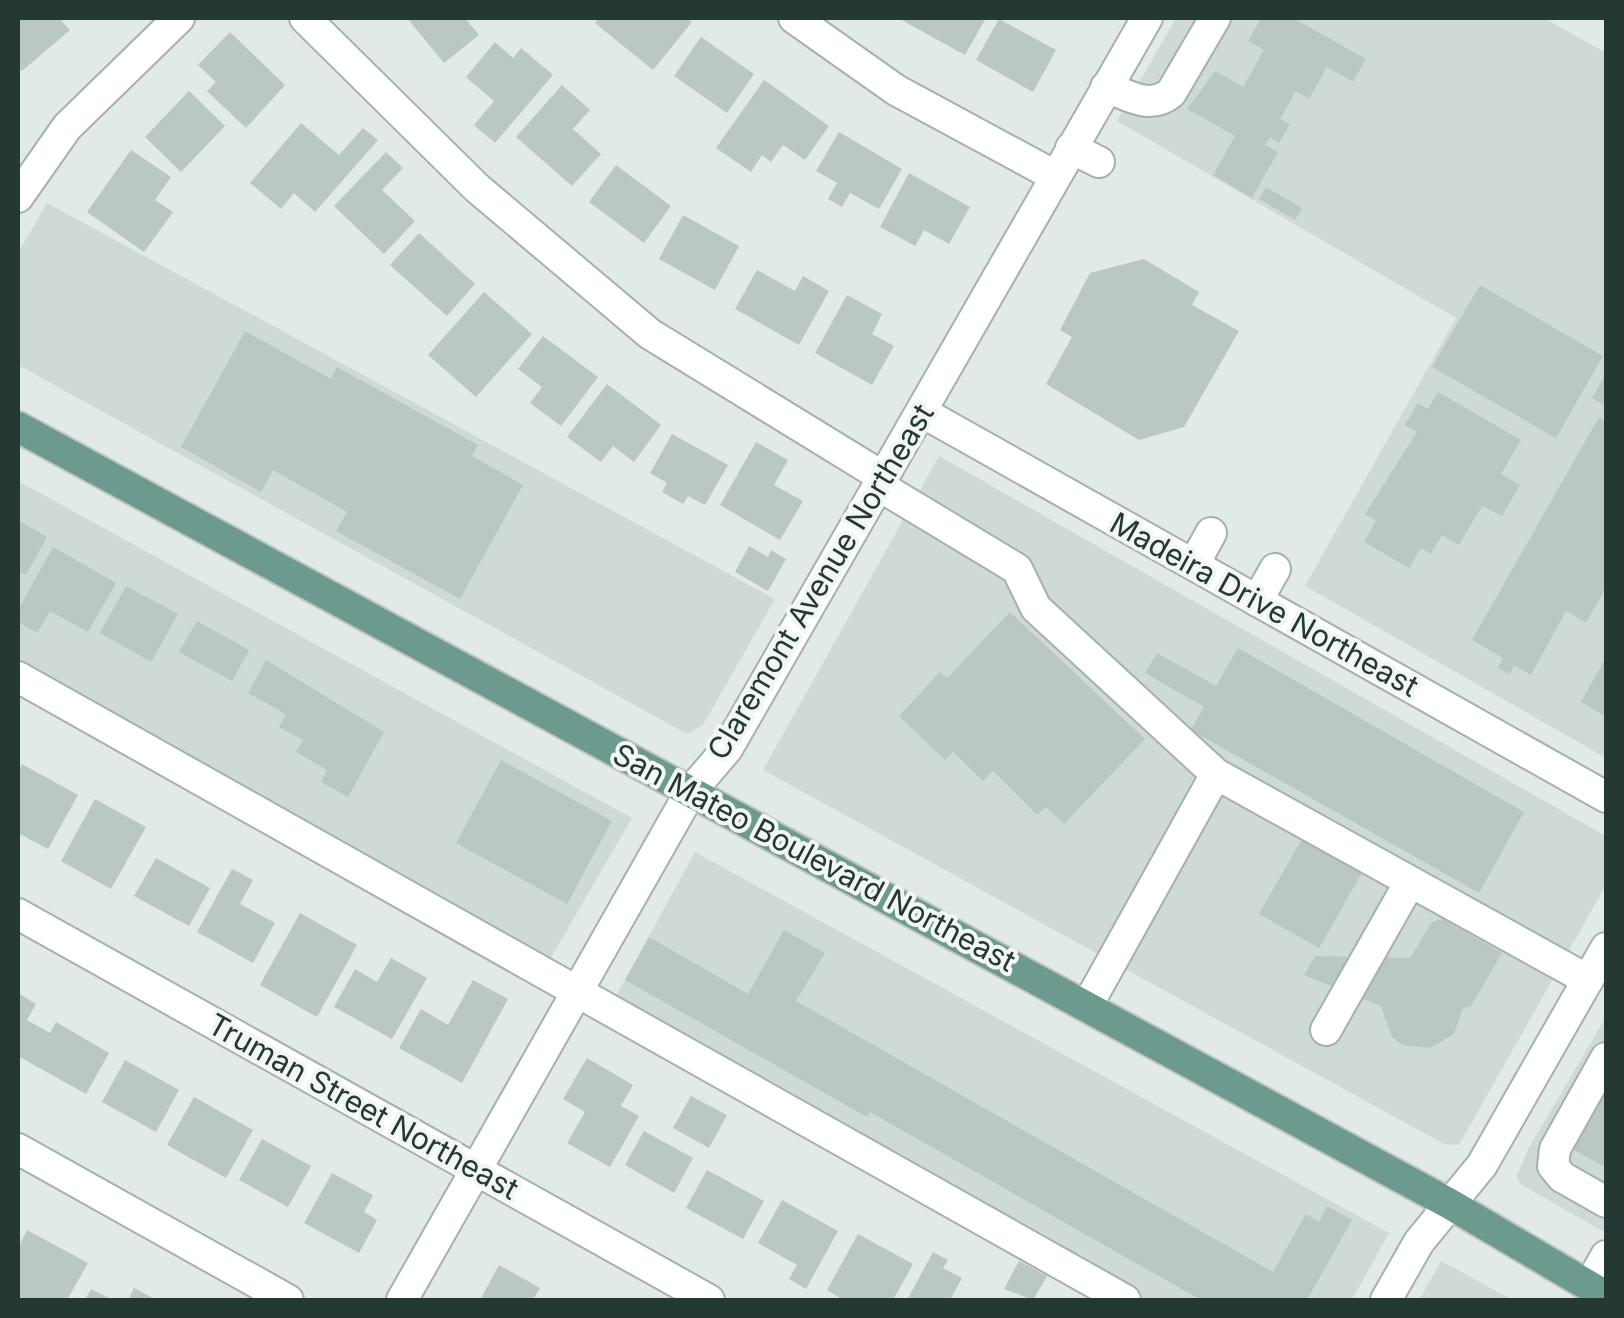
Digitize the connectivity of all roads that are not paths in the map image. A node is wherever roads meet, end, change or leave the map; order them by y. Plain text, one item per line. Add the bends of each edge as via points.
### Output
1 (179, 18) edge
2 (305, 18) edge
3 (794, 18) edge
4 (1146, 18) edge
5 (1215, 18) edge
6 (1106, 87) junction
7 (1071, 148) junction
8 (1099, 162) dead end
9 (1055, 176) junction
10 (18, 197) edge
11 (922, 412) junction
12 (18, 426) edge
13 (881, 481) junction
14 (1212, 533) dead end
15 (1194, 564) junction
16 (1276, 568) dead end
17 (1256, 601) junction
18 (18, 678) edge
19 (1216, 774) junction
20 (691, 791) junction
21 (1606, 798) edge
22 (1410, 882) junction
23 (18, 914) edge
24 (1606, 948) edge
25 (1588, 980) junction
26 (578, 991) junction
27 (1087, 1006) junction
28 (1326, 1030) dead end
29 (1606, 1058) edge
30 (18, 1149) edge
31 (477, 1170) junction
32 (1606, 1202) edge
33 (1450, 1204) junction
34 (1606, 1256) edge
35 (1598, 1291) edge
36 (288, 1300) edge
37 (402, 1300) edge
38 (709, 1300) edge
39 (1125, 1300) edge
40 (1386, 1300) edge

1 - 10 street via 67,127
2 - 13 street via 477,188 622,312
3 - 9 street via 896,90
4 - 6 street, Claremont Avenue Northeast
5 - 6 street via 1162,101 1149,103
6 - 7 street, Claremont Avenue Northeast
7 - 8 street
7 - 9 street, Claremont Avenue Northeast
9 - 11 street, Claremont Avenue Northeast
11 - 13 street, Claremont Avenue Northeast
11 - 15 street, Madeira Drive Northeast
12 - 20 main road, San Mateo Boulevard Northeast
13 - 19 street via 1017,569 1036,608
13 - 20 street, Claremont Avenue Northeast via 728,749
14 - 15 street
15 - 17 street, Madeira Drive Northeast
16 - 17 street
17 - 21 street, Madeira Drive Northeast
18 - 26 street
19 - 22 street
19 - 27 street
20 - 26 street, Claremont Avenue Northeast
20 - 27 main road, San Mateo Boulevard Northeast
22 - 25 street
22 - 28 street
23 - 31 street, Truman Street Northeast
24 - 25 street
25 - 33 street via 1482,1164
26 - 31 street, Claremont Avenue Northeast
26 - 39 street
27 - 33 main road, San Mateo Boulevard Northeast
29 - 32 street via 1556,1148 1553,1166
30 - 36 street
31 - 37 street, Claremont Avenue Northeast
31 - 38 street, Truman Street Northeast
33 - 35 main road, San Mateo Boulevard Northeast
33 - 40 street
34 - 35 street

